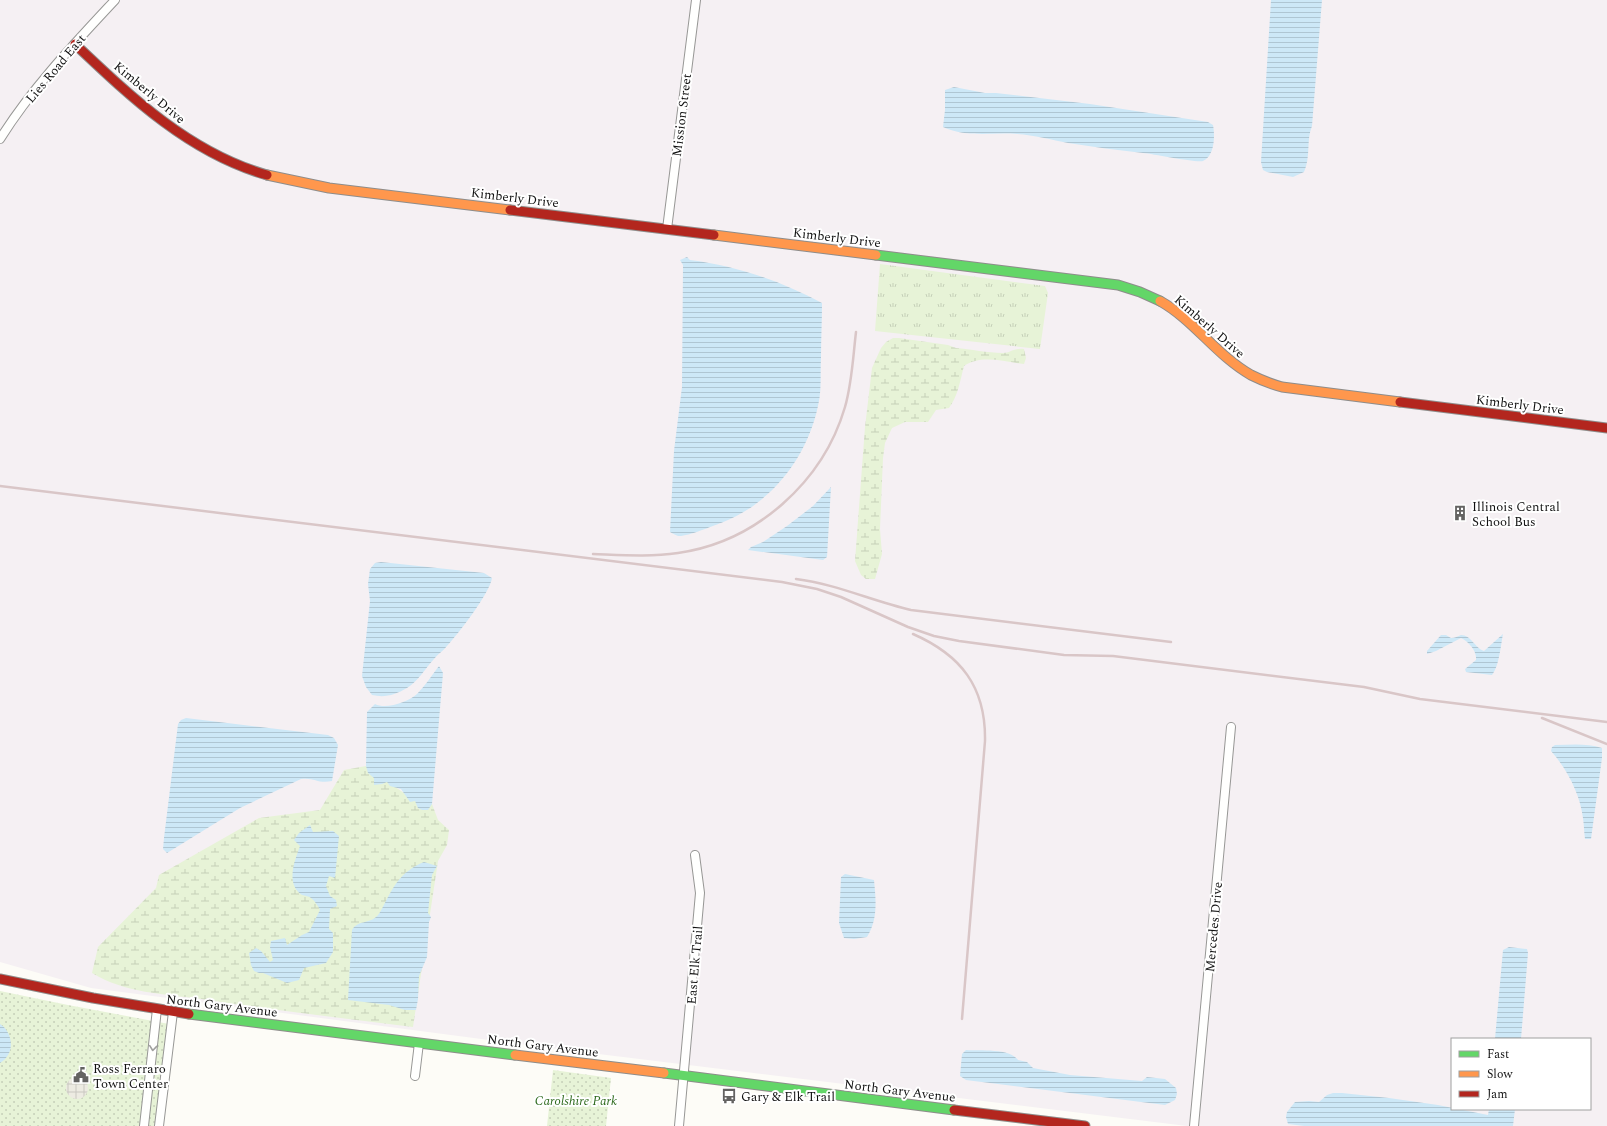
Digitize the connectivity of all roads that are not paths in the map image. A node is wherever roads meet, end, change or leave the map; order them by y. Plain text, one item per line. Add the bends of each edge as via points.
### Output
1 (115, 0) edge
2 (696, 0) edge
3 (75, 44) junction
4 (0, 139) edge
5 (667, 229) junction
6 (1607, 428) edge
7 (1231, 727) dead end
8 (695, 855) dead end
9 (0, 979) edge
10 (157, 1009) junction
11 (173, 1012) junction
12 (420, 1043) junction
13 (415, 1076) dead end
14 (685, 1076) junction
15 (144, 1126) edge
16 (159, 1126) edge
17 (679, 1126) edge
18 (1085, 1126) edge
19 (1194, 1126) edge

1 - 3 street, Lies Road East
2 - 5 street, Mission Street
3 - 4 street, Lies Road East via 30,97
3 - 5 street, Kimberly Drive via 146,109 177,132 229,162 283,179 329,188
5 - 6 street, Kimberly Drive via 1118,285 1150,296 1173,309 1231,362 1251,376 1270,384
7 - 19 street, Mercedes Drive
8 - 14 street, East Elk Trail via 700,893
9 - 10 street, North Gary Avenue
10 - 11 street, North Gary Avenue
10 -> 15 street
11 - 12 street, North Gary Avenue
11 - 16 street
12 - 13 street
12 - 14 street, North Gary Avenue
14 - 17 street, East Elk Trail
14 - 18 street, North Gary Avenue

